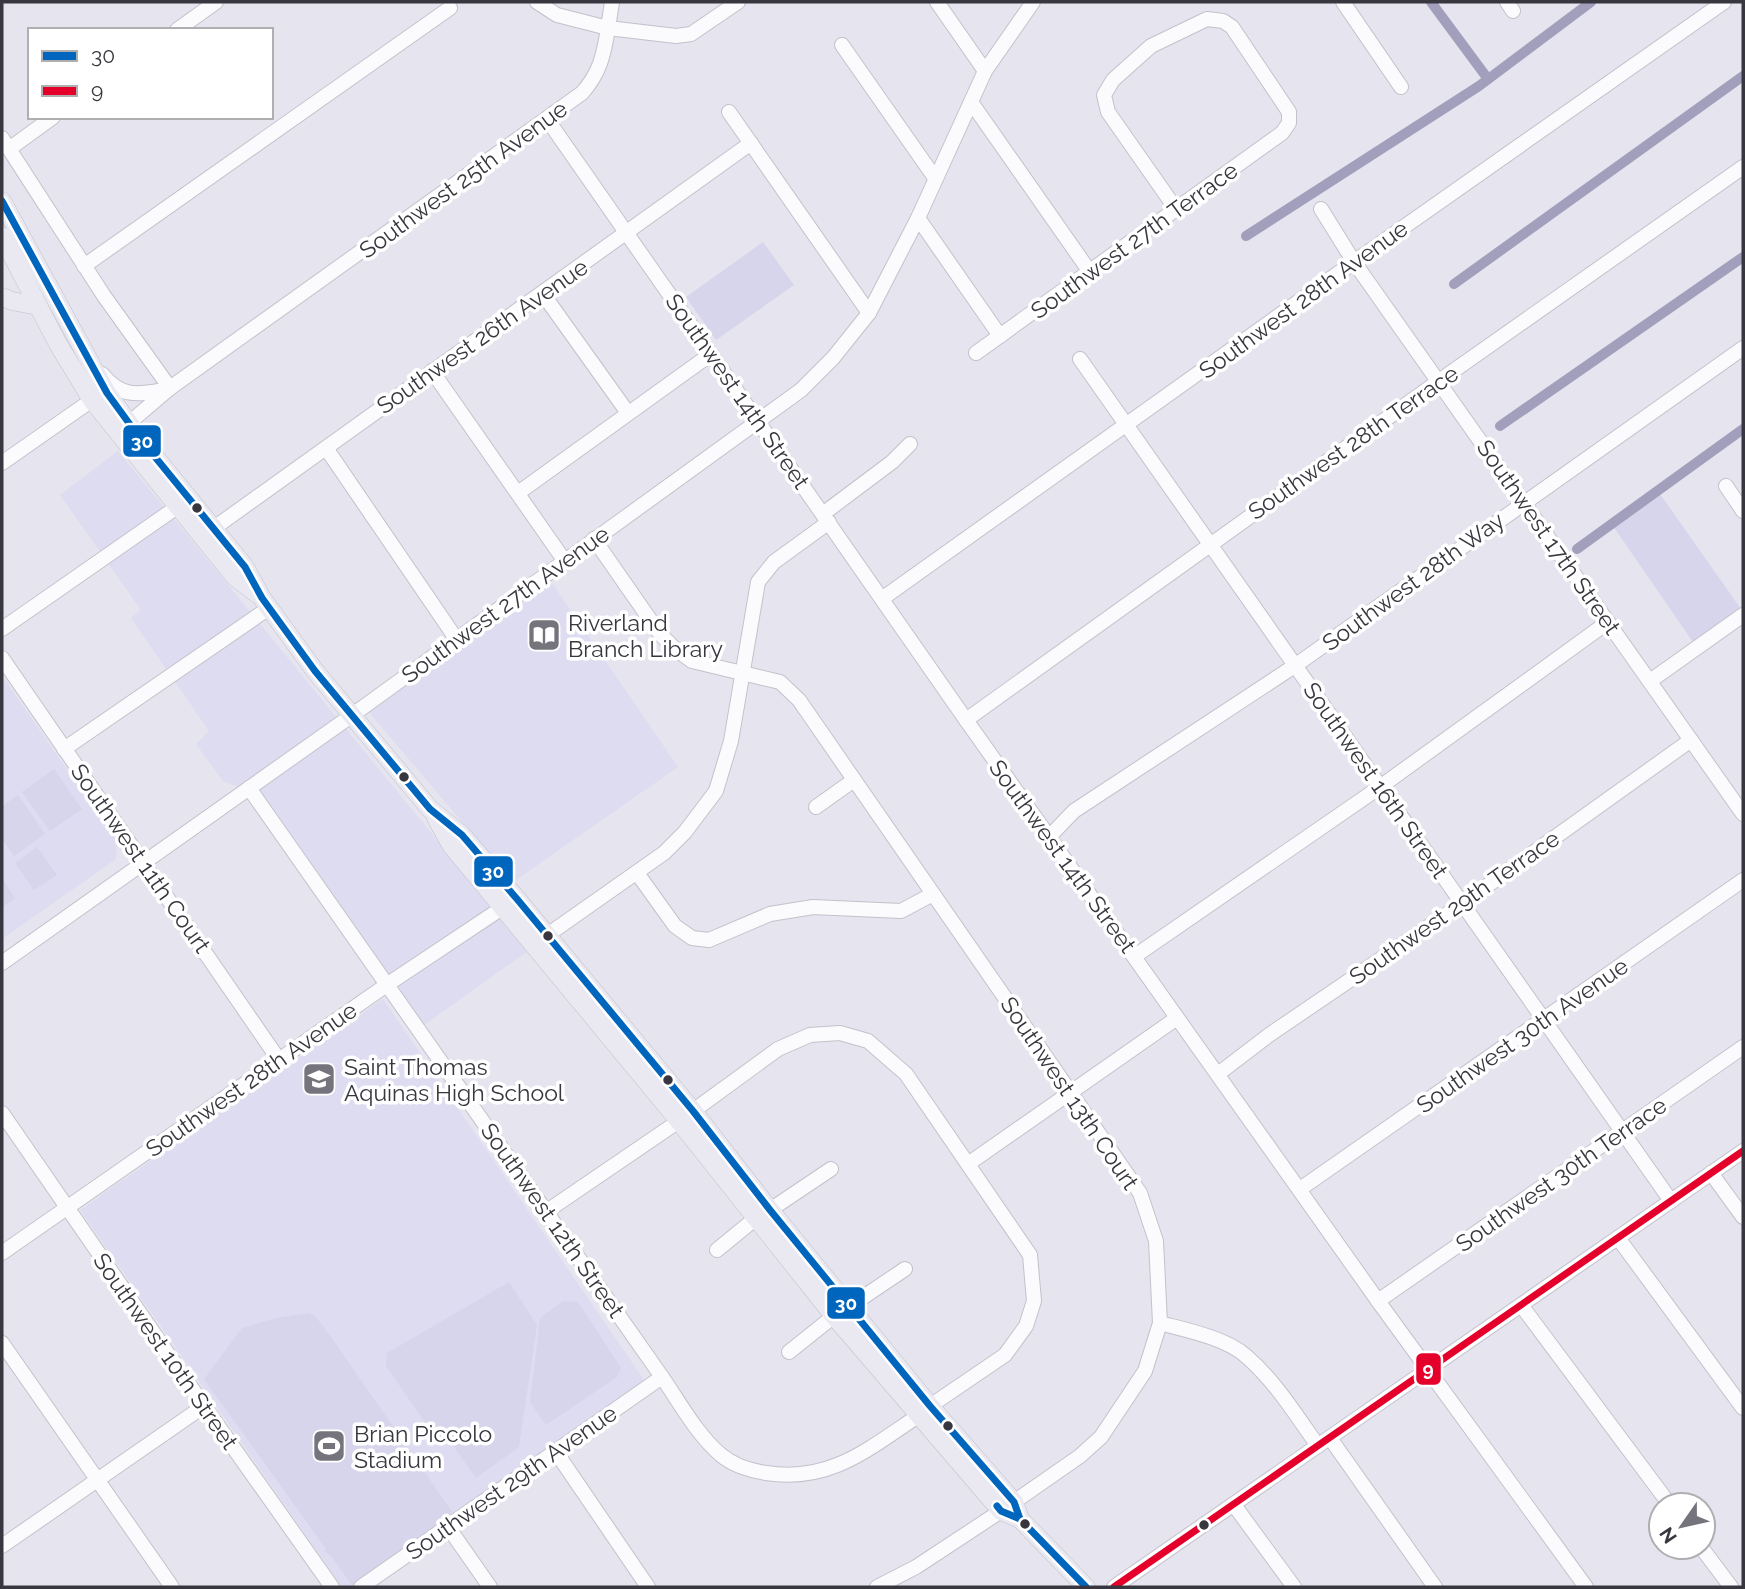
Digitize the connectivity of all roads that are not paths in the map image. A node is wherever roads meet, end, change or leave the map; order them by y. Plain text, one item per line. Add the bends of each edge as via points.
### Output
1 (216, 2) edge
2 (537, 2) edge
3 (612, 2) edge
4 (738, 2) edge
5 (937, 2) edge
6 (1033, 2) edge
7 (1343, 2) edge
8 (1724, 2) edge
9 (450, 8) dead end
10 (608, 27) junction
11 (180, 28) edge
12 (842, 45) dead end
13 (985, 71) junction
14 (1401, 87) dead end
15 (971, 102) junction
16 (729, 112) dead end
17 (49, 119) edge
18 (547, 119) junction
19 (6, 143) edge
20 (751, 143) junction
21 (1743, 167) edge
22 (934, 178) junction
23 (2, 201) edge
24 (1176, 209) junction
25 (1321, 209) dead end
26 (918, 218) junction
27 (628, 233) junction
28 (2, 236) edge
29 (1354, 262) junction
30 (84, 266) junction
31 (1090, 272) junction
32 (543, 294) junction
33 (3, 297) edge
34 (38, 306) junction
35 (869, 313) junction
36 (1000, 336) junction
37 (79, 345) junction
38 (1743, 348) edge
39 (976, 353) dead end
40 (711, 354) junction
41 (1080, 359) dead end
42 (73, 370) junction
43 (432, 371) junction
44 (1439, 381) junction
45 (170, 388) junction
46 (92, 400) junction
47 (157, 400) junction
48 (112, 401) junction
49 (628, 413) junction
50 (758, 423) junction
51 (129, 424) junction
52 (1126, 427) junction
53 (142, 441) junction
54 (911, 444) dead end
55 (326, 448) junction
56 (2, 463) edge
57 (1726, 486) dead end
58 (518, 493) junction
59 (1525, 502) junction
60 (177, 507) junction
61 (1743, 511) edge
62 (827, 518) junction
63 (214, 528) junction
64 (594, 539) junction
65 (1210, 544) junction
66 (564, 560) junction
67 (883, 598) junction
68 (265, 603) junction
69 (1743, 615) edge
70 (1608, 622) junction
71 (2, 629) edge
72 (457, 639) junction
73 (2, 658) edge
74 (1296, 665) junction
75 (742, 673) junction
76 (1650, 681) junction
77 (351, 716) junction
78 (966, 720) junction
79 (1691, 740) junction
80 (64, 749) junction
81 (854, 780) junction
82 (1380, 787) junction
83 (249, 788) junction
84 (816, 807) dead end
85 (430, 809) junction
86 (1743, 814) edge
87 (1049, 837) junction
88 (144, 862) junction
89 (637, 873) junction
90 (1743, 880) edge
91 (933, 894) junction
92 (1463, 903) junction
93 (502, 908) junction
94 (547, 936) junction
95 (1135, 956) junction
96 (2, 963) edge
97 (388, 984) junction
98 (1177, 1018) junction
99 (1544, 1019) junction
100 (1743, 1047) edge
101 (279, 1060) junction
102 (1218, 1074) junction
103 (1072, 1092) junction
104 (2, 1113) edge
105 (686, 1116) junction
106 (1622, 1130) junction
107 (1743, 1150) edge
108 (968, 1164) junction
109 (831, 1169) dead end
110 (1711, 1173) junction
111 (1300, 1189) junction
112 (1671, 1201) junction
113 (67, 1207) junction
114 (547, 1211) junction
115 (763, 1214) junction
116 (1743, 1217) edge
117 (1618, 1238) junction
118 (717, 1250) dead end
119 (2, 1253) edge
120 (905, 1269) dead end
121 (1378, 1301) junction
122 (1521, 1305) junction
123 (842, 1311) junction
124 (1160, 1323) junction
125 (2, 1343) edge
126 (789, 1352) dead end
127 (1429, 1370) junction
128 (662, 1377) junction
129 (204, 1406) junction
130 (1743, 1408) edge
131 (924, 1411) junction
132 (1330, 1438) junction
133 (1318, 1447) junction
134 (556, 1452) junction
135 (97, 1479) junction
136 (1660, 1491) edge
137 (1234, 1504) junction
138 (1007, 1506) junction
139 (448, 1527) junction
140 (2, 1546) edge
141 (1712, 1561) edge
142 (1743, 1582) edge
143 (1583, 1586) edge
144 (173, 1587) edge
145 (332, 1587) edge
146 (361, 1587) edge
147 (490, 1587) edge
148 (648, 1587) edge
149 (877, 1587) edge
150 (1086, 1587) edge
151 (1114, 1587) edge
152 (1294, 1587) edge
153 (1435, 1587) edge
154 (1732, 1587) edge

1 - 11 street
2 - 10 street via 557,15
3 - 10 street, Southwest 25th Avenue
4 - 10 street via 691,34
5 - 13 street
6 - 13 street, Southwest 27th Avenue
7 - 14 street
8 - 29 street, Southwest 28th Avenue
9 - 30 street
10 - 18 street, Southwest 25th Avenue via 604,57 594,79
12 - 22 street
13 - 15 street, Southwest 27th Avenue
15 - 22 street, Southwest 27th Avenue
15 - 31 street
16 - 20 street
17 - 19 street
18 - 27 street, Southwest 14th Street
18 - 45 street, Southwest 25th Avenue
19 - 30 street
20 - 27 street, Southwest 26th Avenue
20 - 35 street
21 - 44 street, Southwest 28th Terrace
22 - 26 street, Southwest 27th Avenue
23 - 37 main road
24 - 24 street, Southwest 27th Terrace via 1108,112 1104,95 1113,80 1151,46 1207,19 1223,21 1232,27 1289,112 1289,123 1282,133
24 - 31 street, Southwest 27th Terrace
25 - 29 street, Southwest 17th Street
26 - 35 street, Southwest 27th Avenue
26 - 36 street
27 - 32 street, Southwest 26th Avenue
27 - 40 street, Southwest 14th Street
28 - 34 main road
29 - 44 street, Southwest 17th Street
29 - 52 street, Southwest 28th Avenue
30 - 45 street
31 - 36 street, Southwest 27th Terrace
32 - 43 street, Southwest 26th Avenue
32 - 49 street
33 - 34 main road
34 - 42 main road
35 - 50 street, Southwest 27th Avenue via 801,390
36 - 39 street, Southwest 27th Terrace
37 - 45 street, Southwest 25th Avenue via 108,382 121,391 137,394
37 - 48 main road
38 - 59 street, Southwest 28th Way
40 - 49 street
40 - 50 street, Southwest 14th Street
41 - 52 street, Southwest 16th Street
42 - 46 main road
42 - 48 main road
43 - 55 street, Southwest 26th Avenue
43 - 58 street
44 - 59 street, Southwest 17th Street
44 - 65 street, Southwest 28th Terrace
45 - 47 street, Southwest 25th Avenue
46 - 53 main road
46 - 56 street
46 - 60 main road
47 - 48 street via 129,405
47 - 51 street, Southwest 25th Avenue
48 - 51 main road
49 - 58 street
50 - 62 street, Southwest 14th Street
50 - 64 street, Southwest 27th Avenue
51 - 53 main road
52 - 65 street, Southwest 16th Street
52 - 67 street, Southwest 28th Avenue
53 - 63 main road
54 - 62 street
55 - 63 street, Southwest 26th Avenue
55 - 72 street
57 - 61 street
58 - 66 street
59 - 70 street, Southwest 17th Street
59 - 74 street, Southwest 28th Way
60 - 68 main road via 235,577
60 - 71 street
62 - 67 street, Southwest 14th Street
62 - 75 street via 774,562 758,582
63 - 68 main road via 245,567
64 - 66 street, Southwest 27th Avenue
64 - 75 street, Southwest 13th Court via 674,648 692,661
65 - 74 street, Southwest 16th Street
65 - 78 street, Southwest 28th Terrace
66 - 72 street, Southwest 27th Avenue
67 - 78 street, Southwest 14th Street
68 - 77 main road
68 - 80 street
69 - 76 street
70 - 76 street, Southwest 17th Street
70 - 82 street
72 - 77 street, Southwest 27th Avenue
73 - 80 street, Southwest 11th Court
74 - 82 street, Southwest 16th Street
74 - 87 street, Southwest 28th Way via 1074,811
75 - 81 street, Southwest 13th Court via 780,682 799,700
75 - 89 street via 731,741 716,791 685,832
76 - 79 street, Southwest 17th Street
77 - 83 street, Southwest 27th Avenue
77 - 85 main road
78 - 87 street, Southwest 14th Street
79 - 86 street, Southwest 17th Street
79 - 92 street, Southwest 29th Terrace
80 - 88 street, Southwest 11th Court
81 - 84 street
81 - 91 street, Southwest 13th Court
82 - 92 street, Southwest 16th Street
82 - 95 street
83 - 88 street, Southwest 27th Avenue
83 - 97 street, Southwest 12th Street
85 - 93 main road via 451,845
85 - 94 main road via 462,835
87 - 95 street, Southwest 14th Street
88 - 96 street, Southwest 27th Avenue
88 - 101 street, Southwest 11th Court
89 - 91 street via 674,926 692,938 709,940 770,915 813,907 901,911
89 - 94 street
90 - 99 street, Southwest 30th Avenue
91 - 103 street, Southwest 13th Court
92 - 99 street, Southwest 16th Street
92 - 102 street, Southwest 29th Terrace
93 - 94 main road via 518,909
93 - 97 street, Southwest 28th Avenue
93 - 105 main road
94 - 105 main road
95 - 98 street, Southwest 14th Street
97 - 101 street, Southwest 28th Avenue
97 - 114 street, Southwest 12th Street
98 - 102 street, Southwest 14th Street
98 - 103 street
99 - 106 street, Southwest 16th Street
99 - 111 street, Southwest 30th Avenue
100 - 106 street, Southwest 30th Terrace
101 - 113 street, Southwest 28th Avenue
102 - 111 street, Southwest 14th Street
103 - 108 street
103 - 124 street, Southwest 13th Court via 1140,1193 1156,1241
104 - 113 street, Southwest 10th Street
105 - 108 street via 778,1049 810,1035 840,1033 868,1041 906,1073
105 - 114 street
105 - 115 main road
105 - 115 main road via 727,1182
106 - 112 street, Southwest 16th Street
106 - 121 street, Southwest 30th Terrace
107 - 110 street
108 - 131 street via 1030,1255 1034,1301 1026,1326 1005,1355
109 - 115 street
110 - 112 street
110 - 116 street
111 - 121 street, Southwest 14th Street
112 - 117 street
113 - 119 street, Southwest 28th Avenue
113 - 129 street, Southwest 10th Street
114 - 128 street, Southwest 12th Street
115 - 118 street
115 - 123 main road
117 - 122 street
117 - 130 street
120 - 123 street
121 - 127 street, Southwest 14th Street
122 - 127 street
122 - 136 street
123 - 126 street
123 - 131 main road
124 - 133 street via 1204,1334 1245,1354 1285,1399
124 - 138 street via 1145,1371 1101,1437
125 - 135 street
127 - 132 street
127 - 143 street, Southwest 14th Street
128 - 131 street via 722,1456 754,1472 789,1477 826,1471 855,1458
128 - 134 street, Southwest 29th Avenue
129 - 135 street
129 - 145 street, Southwest 10th Street
131 - 138 main road
131 - 138 main road via 970,1454
132 - 133 street
132 - 153 street
133 - 137 street
134 - 139 street, Southwest 29th Avenue
134 - 148 street
135 - 140 street
135 - 144 street
137 - 151 street
137 - 152 street
138 - 149 street via 916,1567
138 - 150 main road
139 - 146 street, Southwest 29th Avenue
139 - 147 street
141 - 154 street
142 - 154 street

